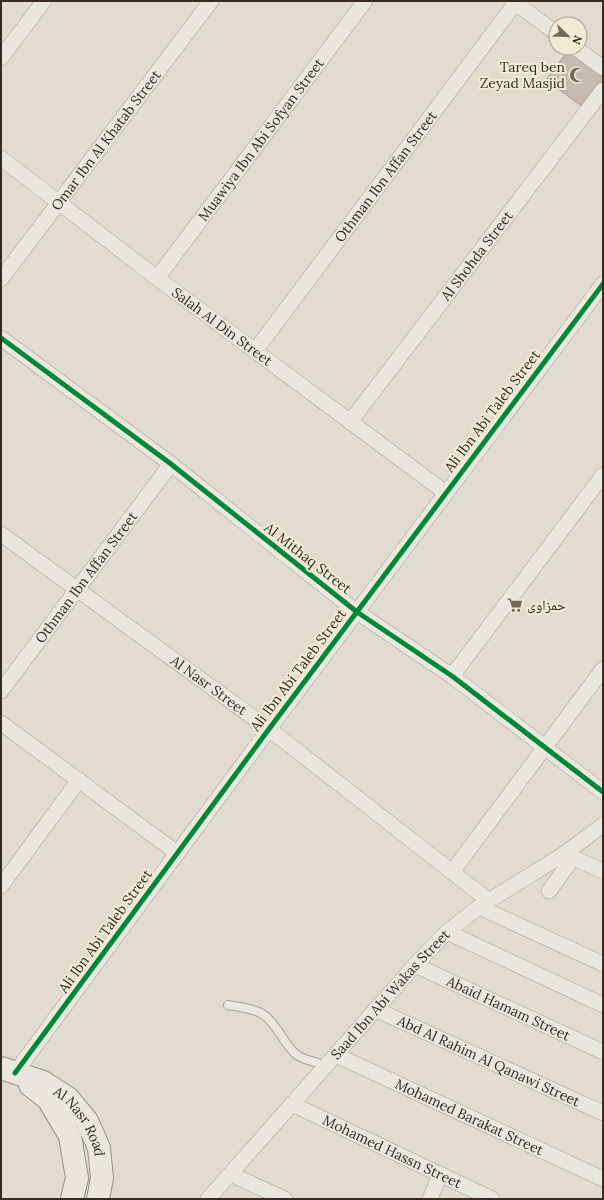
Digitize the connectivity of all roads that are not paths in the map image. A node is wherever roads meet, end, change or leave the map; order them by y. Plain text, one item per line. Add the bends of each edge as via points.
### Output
1 (44, 1) edge
2 (211, 1) edge
3 (365, 1) edge
4 (515, 2) edge
5 (548, 27) edge
6 (587, 56) edge
7 (1, 58) edge
8 (603, 68) edge
9 (603, 90) edge
10 (1, 158) edge
11 (59, 202) junction
12 (157, 278) junction
13 (1, 280) edge
14 (603, 284) edge
15 (1, 338) edge
16 (255, 351) junction
17 (350, 422) junction
18 (171, 464) junction
19 (603, 475) edge
20 (446, 493) junction
21 (1, 534) edge
22 (77, 589) junction
23 (357, 612) junction
24 (603, 669) edge
25 (452, 676) junction
26 (1, 691) edge
27 (1, 723) edge
28 (269, 729) junction
29 (545, 748) junction
30 (79, 780) junction
31 (603, 792) edge
32 (603, 825) edge
33 (178, 853) junction
34 (568, 856) junction
35 (603, 871) edge
36 (452, 872) junction
37 (1, 886) edge
38 (549, 891) dead end
39 (483, 903) junction
40 (447, 932) junction
41 (603, 964) edge
42 (415, 965) junction
43 (228, 1005) dead end
44 (603, 1006) edge
45 (375, 1009) junction
46 (603, 1052) edge
47 (331, 1060) junction
48 (8, 1071) edge
49 (292, 1104) junction
50 (603, 1113) edge
51 (230, 1174) junction
52 (440, 1174) junction
53 (603, 1179) edge
54 (72, 1199) edge
55 (98, 1199) edge
56 (208, 1199) edge
57 (284, 1199) edge
58 (430, 1199) edge
59 (492, 1199) edge

1 - 7 street
2 - 11 street, Omar Ibn Al Khatab Street
3 - 12 street, Muawiya Ibn Abi Sofyan Street
4 - 5 street
4 - 16 street, Othman Ibn Affan Street
6 - 8 street
9 - 17 street, Al Shohda Street
10 - 11 street, Salah Al Din Street
11 - 12 street, Salah Al Din Street
11 - 13 street, Omar Ibn Al Khatab Street
12 - 16 street, Salah Al Din Street
14 - 20 street, Ali Ibn Abi Taleb Street
15 - 18 street, Al Mithaq Street
16 - 17 street, Salah Al Din Street
17 - 20 street, Salah Al Din Street
18 - 22 street, Othman Ibn Affan Street
18 - 23 street, Al Mithaq Street
19 - 25 street
20 - 23 street, Ali Ibn Abi Taleb Street
21 - 22 street, Al Nasr Street
22 - 26 street, Othman Ibn Affan Street
22 - 28 street, Al Nasr Street
23 - 25 street, Al Mithaq Street
23 - 28 street, Ali Ibn Abi Taleb Street
24 - 29 street
25 - 29 street, Al Mithaq Street
27 - 30 street
28 - 33 street, Ali Ibn Abi Taleb Street
28 - 36 street, Al Nasr Street
29 - 31 street, Al Mithaq Street
29 - 36 street
30 - 33 street
30 - 37 street
32 - 34 street, Saad Ibn Abi Wakas Street
33 - 48 street, Ali Ibn Abi Taleb Street
34 - 35 street
34 - 38 street
34 - 39 street, Saad Ibn Abi Wakas Street
36 - 39 street, Al Nasr Street
39 - 40 street, Saad Ibn Abi Wakas Street
39 - 41 street, Al Nasr Street
40 - 42 street, Saad Ibn Abi Wakas Street
40 - 44 street
42 - 45 street, Saad Ibn Abi Wakas Street
42 - 46 street, Abaid Hamam Street
43 - 47 lane via 254,1010 270,1019 289,1047 307,1060
45 - 47 street, Saad Ibn Abi Wakas Street
45 - 50 street, Abd Al Rahim Al Qanawi Street
47 - 49 street, Saad Ibn Abi Wakas Street
47 - 53 street, Mohamed Barakat Street
48 - 54 street, Al Nasr Road via 48,1099 70,1136 77,1178
48 - 55 street, Al Nasr Road via 50,1086 68,1098 87,1121 99,1148 102,1178
49 - 51 street, Saad Ibn Abi Wakas Street
49 - 52 street, Mohamed Hassn Street
51 - 56 street, Saad Ibn Abi Wakas Street
51 - 57 street
52 - 58 street
52 - 59 street, Mohamed Hassn Street

